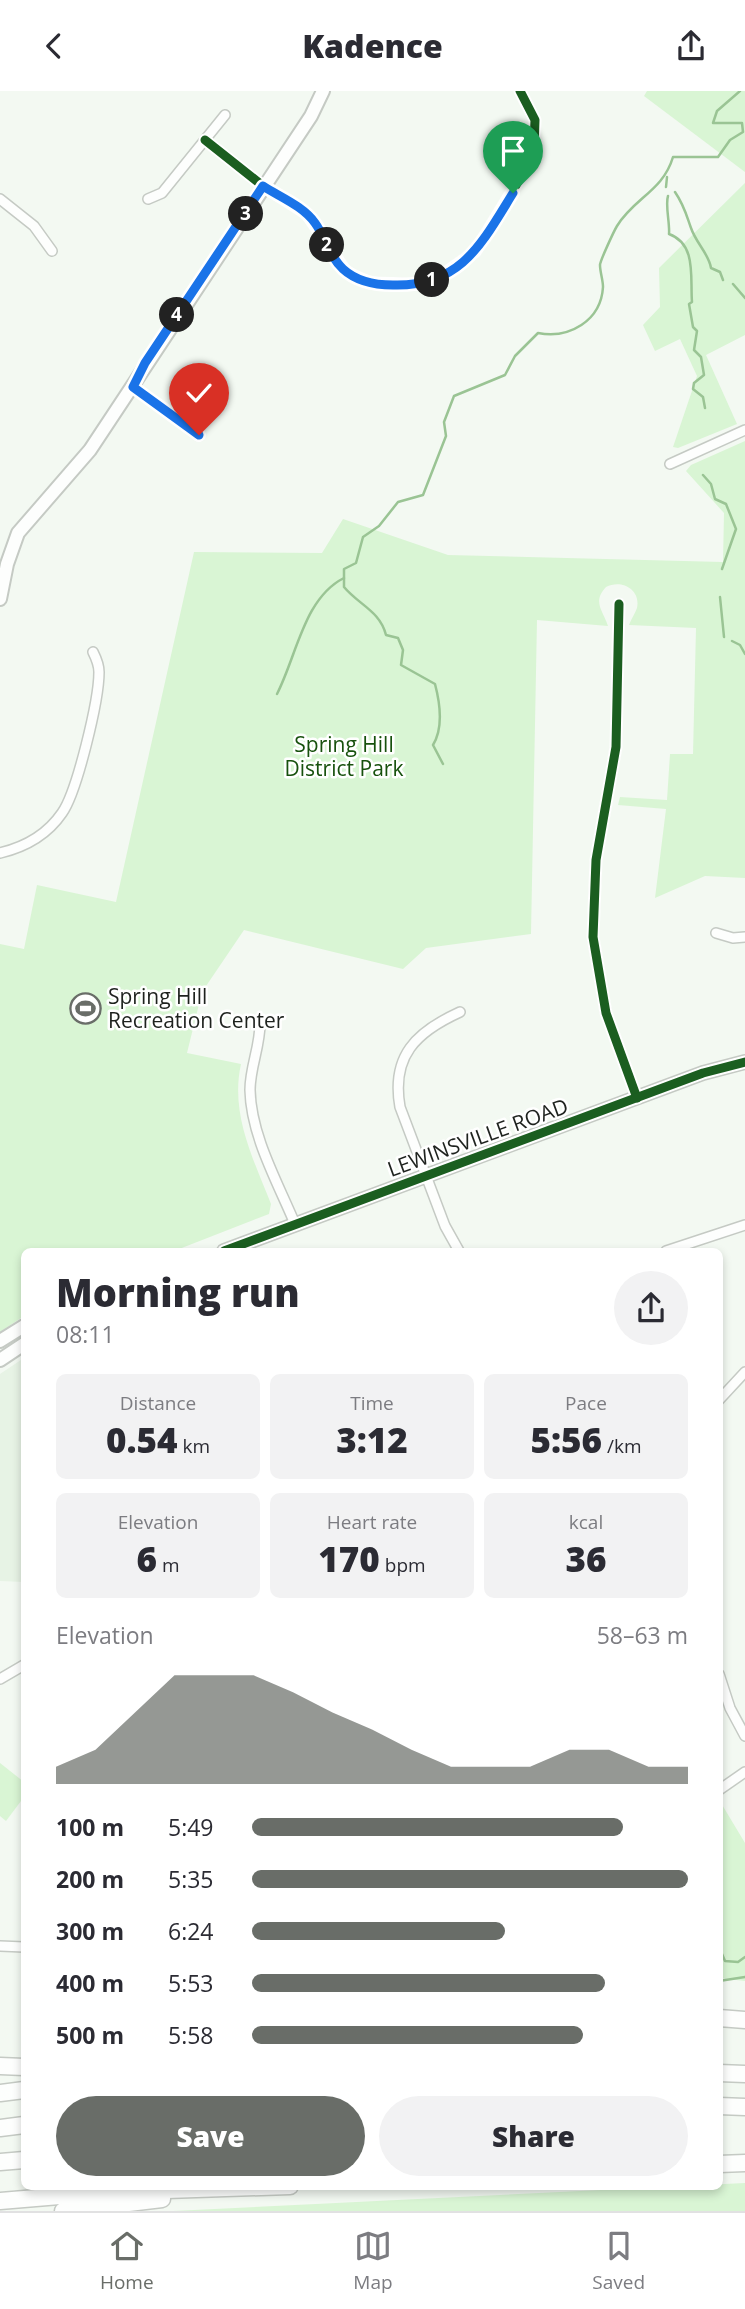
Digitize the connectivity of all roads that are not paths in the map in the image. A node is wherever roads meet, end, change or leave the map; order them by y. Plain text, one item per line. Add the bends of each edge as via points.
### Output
1 (323, 91) edge
2 (520, 91) edge
3 (225, 115) dead end
4 (205, 140) junction
5 (263, 186) junction
6 (148, 198) dead end
7 (0, 199) edge
8 (52, 251) dead end
9 (133, 387) junction
10 (745, 430) edge
11 (199, 435) dead end
12 (670, 464) dead end
13 (0, 599) edge
14 (620, 604) dead end
15 (93, 652) dead end
16 (0, 853) edge
17 (716, 933) dead end
18 (745, 937) edge
19 (460, 1012) dead end
20 (260, 1020) dead end
21 (745, 1062) edge
22 (637, 1098) junction
23 (426, 1176) junction
24 (295, 1224) junction
25 (745, 1224) edge
26 (232, 1248) edge
27 (458, 1248) edge
28 (675, 1248) edge
29 (21, 1328) edge
30 (0, 1341) edge
31 (21, 1346) edge
32 (0, 1360) edge
33 (745, 1372) edge
34 (723, 1397) edge
35 (21, 1667) edge
36 (0, 1679) edge
37 (723, 1686) edge
38 (745, 1736) edge
39 (745, 1772) edge
40 (723, 1787) edge
41 (0, 1946) edge
42 (21, 1947) edge
43 (723, 2018) edge
44 (745, 2020) edge
45 (0, 2066) edge
46 (21, 2067) edge
47 (723, 2073) edge
48 (745, 2074) edge
49 (21, 2090) edge
50 (0, 2093) edge
51 (723, 2106) edge
52 (745, 2107) edge
53 (21, 2125) edge
54 (0, 2127) edge
55 (21, 2160) edge
56 (0, 2162) edge
57 (745, 2163) edge
58 (723, 2164) edge
59 (179, 2190) edge
60 (235, 2190) edge
61 (0, 2201) edge
62 (62, 2211) edge

1 - 5 main road
2 - 5 street via 535,120 534,147 527,167 475,252 428,282 370,283 346,272 307,214
3 - 4 street
4 - 5 street
4 - 6 street via 162,193
5 - 9 main road
7 - 8 street via 41,234
9 - 11 street
9 - 13 main road via 90,450 18,533
10 - 12 street
14 - 22 street via 616,747 596,860 593,937 606,1013
15 - 16 street via 99,675 74,792 46,831
17 - 18 street
19 - 23 street via 418,1037 400,1069 400,1107
20 - 24 street via 251,1105
21 - 22 main road, LEWINSVILLE ROAD
22 - 23 main road, LEWINSVILLE ROAD
23 - 24 main road, LEWINSVILLE ROAD
23 - 27 street
24 - 26 main road, LEWINSVILLE ROAD
25 - 28 street
29 - 30 main road
31 - 32 main road
33 - 34 street
35 - 36 street
37 - 38 street
39 - 40 street
41 - 42 street
43 - 44 highway
45 - 46 highway
47 - 48 highway
49 - 50 highway
51 - 52 highway
53 - 54 highway
55 - 56 highway
57 - 58 highway
59 - 61 highway
60 - 62 highway

